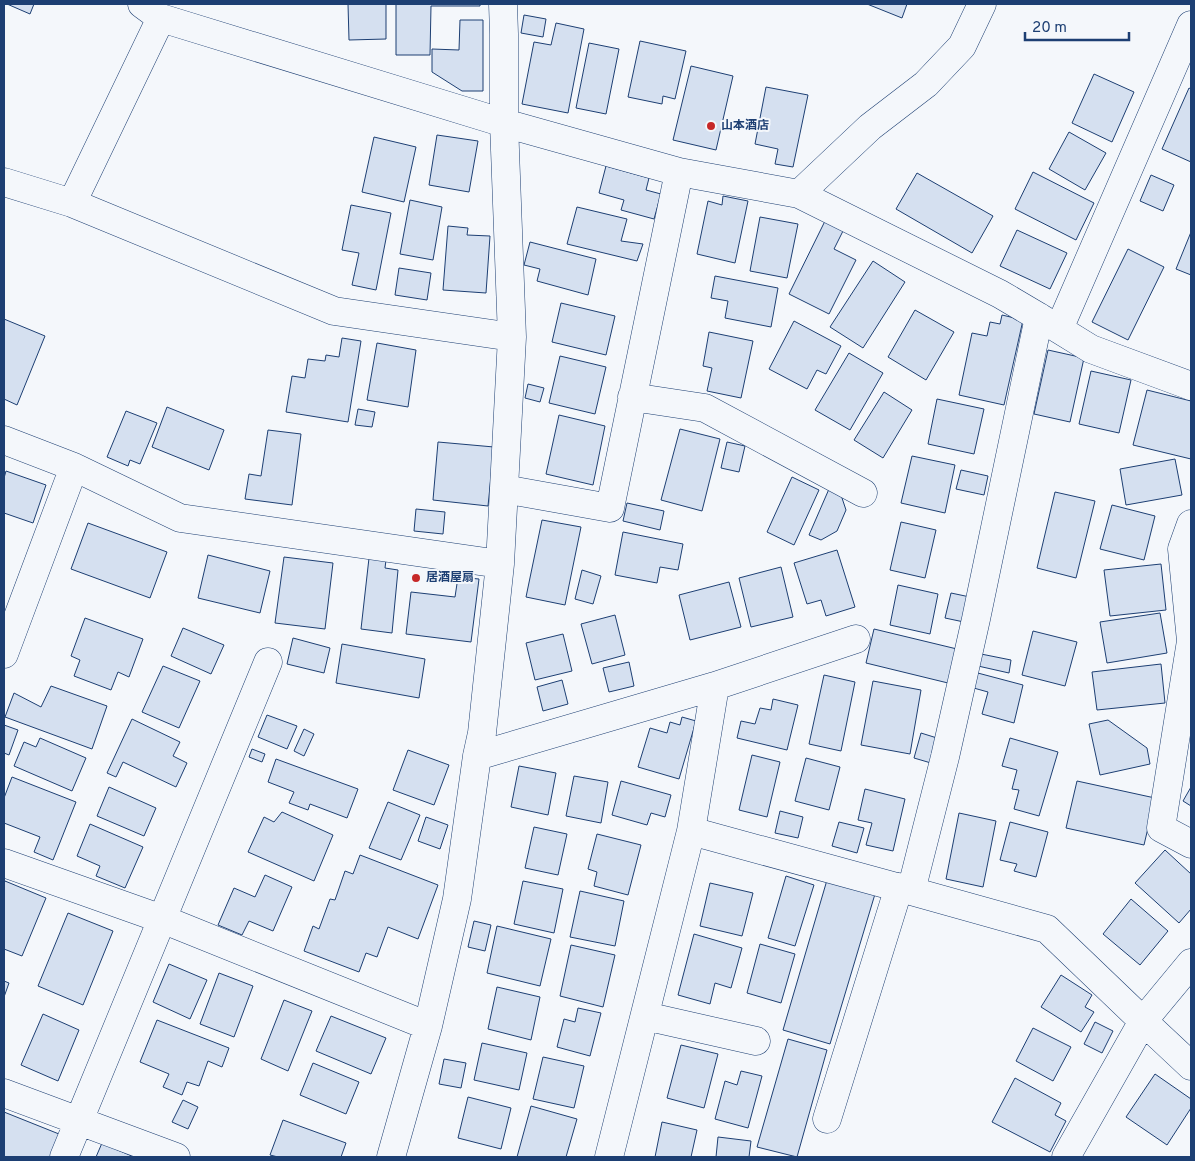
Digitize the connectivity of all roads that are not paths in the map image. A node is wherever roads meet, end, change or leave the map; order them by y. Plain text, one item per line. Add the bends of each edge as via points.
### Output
1 (503, 4) edge
2 (982, 4) edge
3 (151, 11) edge
4 (1191, 25) edge
5 (504, 123) junction
6 (679, 172) junction
7 (4, 182) edge
8 (799, 194) junction
9 (72, 203) junction
10 (1049, 323) junction
11 (512, 337) junction
12 (1191, 386) edge
13 (632, 397) junction
14 (4, 440) edge
15 (74, 467) junction
16 (504, 489) junction
17 (863, 493) dead end
18 (1191, 524) edge
19 (500, 564) junction
20 (1191, 636) edge
21 (856, 639) dead end
22 (4, 654) edge
23 (268, 662) dead end
24 (715, 686) junction
25 (477, 756) junction
26 (691, 831) junction
27 (1191, 844) edge
28 (4, 863) edge
29 (905, 889) junction
30 (162, 919) junction
31 (1191, 963) edge
32 (645, 1016) junction
33 (1144, 1021) junction
34 (428, 1026) junction
35 (756, 1041) dead end
36 (1191, 1066) edge
37 (4, 1093) edge
38 (827, 1119) dead end
39 (78, 1121) junction
40 (64, 1157) edge
41 (176, 1157) edge
42 (391, 1157) edge
43 (609, 1157) edge
44 (1066, 1157) edge

1 - 5 street
2 - 8 street via 962,46 926,84 870,127
3 - 5 street
3 - 9 street
4 - 10 street
5 - 6 street
5 - 11 street
6 - 8 street
6 - 13 street
7 - 9 street
8 - 10 street via 1000,294
9 - 11 street via 334,311
10 - 12 street via 1091,349
10 - 29 street via 945,757
11 - 16 street
13 - 16 street via 610,508
13 - 17 street via 705,408
14 - 15 street
15 - 19 street via 180,518
15 - 22 street
16 - 19 street
18 - 20 street via 1182,549
19 - 25 street
20 - 27 street via 1161,828
21 - 24 street
23 - 30 street
24 - 25 street
24 - 26 street
25 - 34 street via 456,899
26 - 29 street
26 - 32 street
28 - 30 street
29 - 33 street via 1047,929
29 - 38 street
30 - 34 street
30 - 39 street
31 - 33 street
32 - 35 street
32 - 43 street
33 - 36 street
33 - 44 street
34 - 42 street
37 - 39 street
39 - 40 street
39 - 41 street

